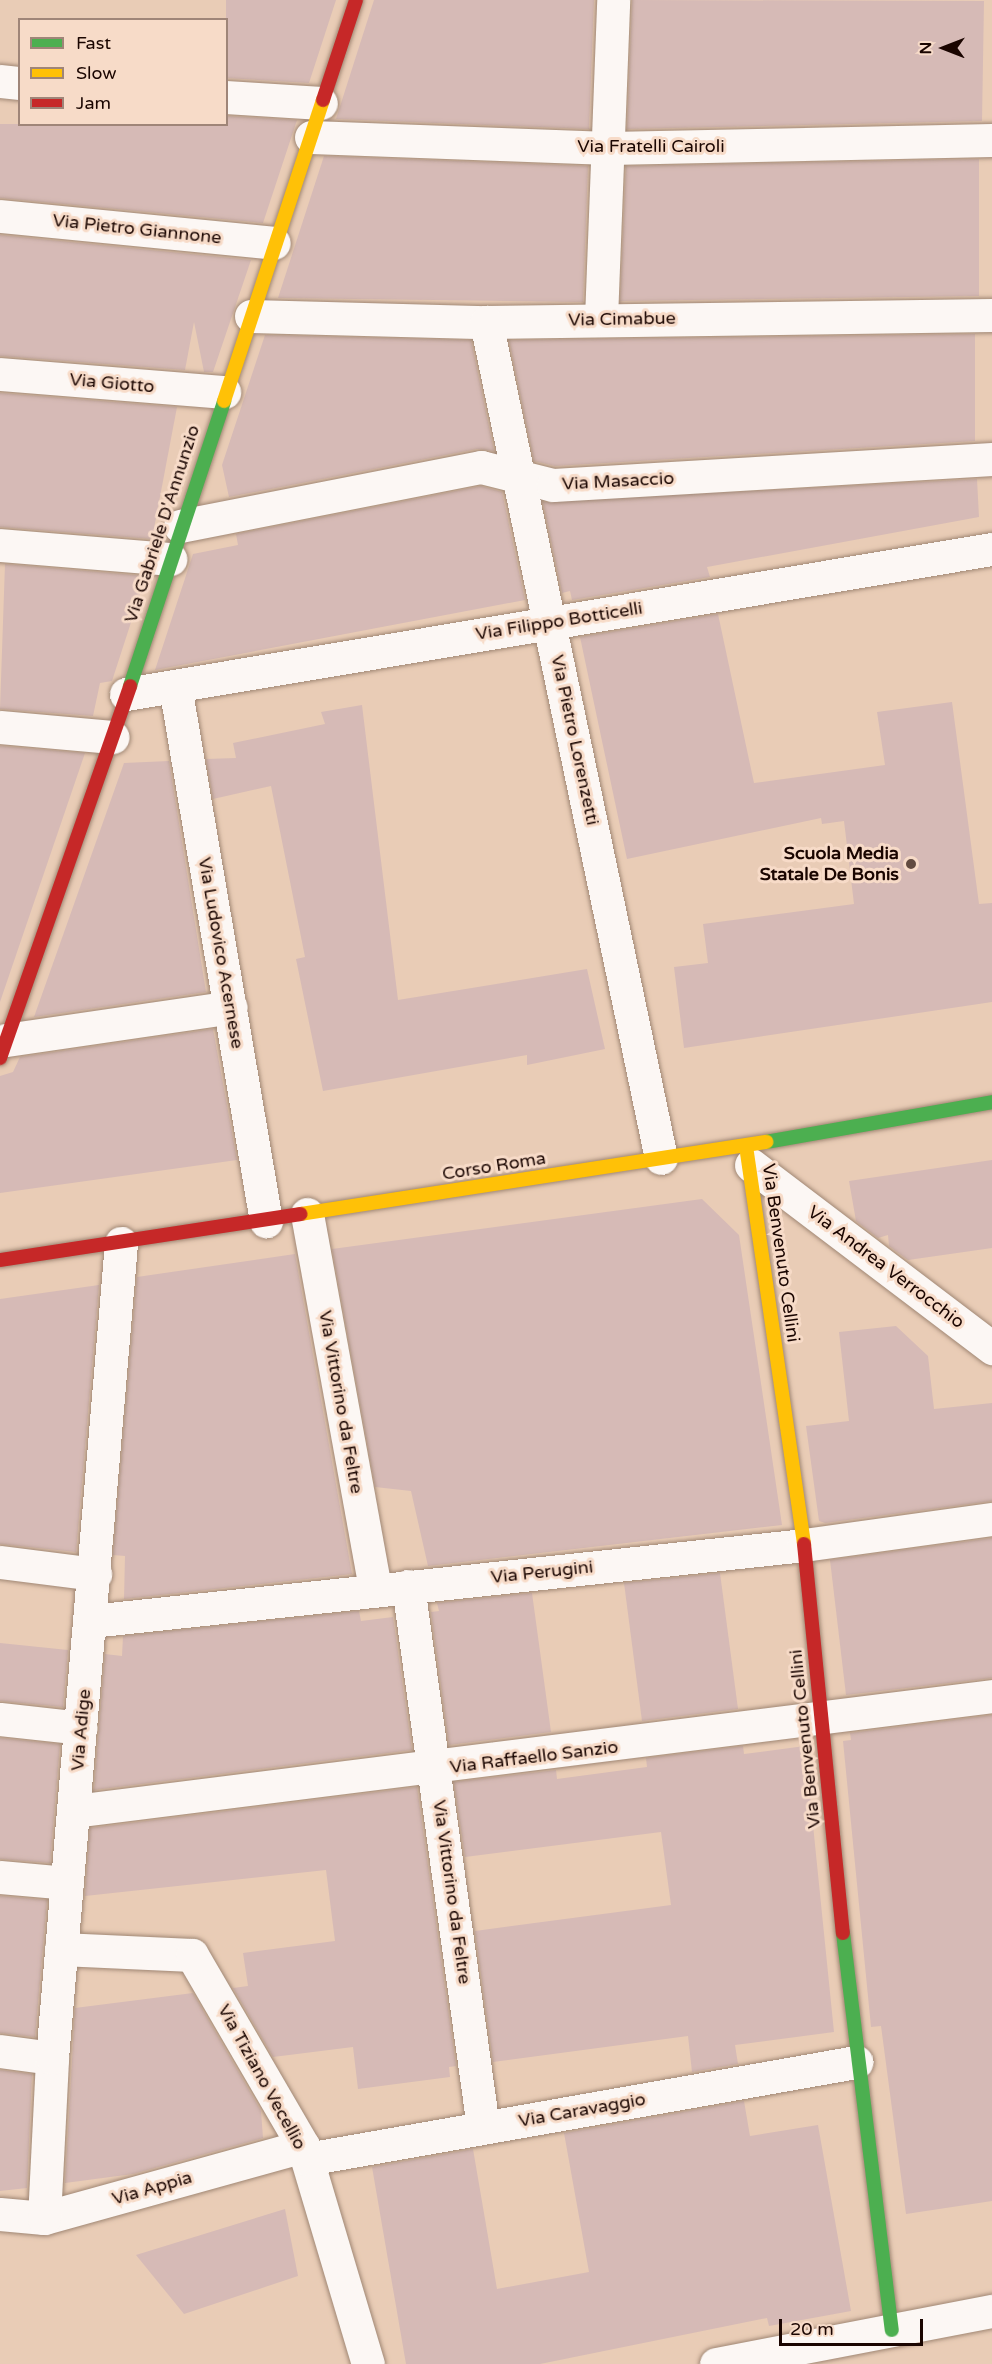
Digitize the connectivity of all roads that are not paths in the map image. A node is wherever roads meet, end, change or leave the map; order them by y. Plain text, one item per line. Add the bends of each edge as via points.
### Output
1 (356, 0) edge
2 (613, 0) edge
3 (0, 81) edge
4 (18, 83) edge
5 (228, 97) edge
6 (321, 103) junction
7 (310, 137) junction
8 (992, 140) edge
9 (609, 148) junction
10 (0, 216) edge
11 (274, 243) junction
12 (992, 315) edge
13 (252, 316) junction
14 (601, 320) junction
15 (486, 322) junction
16 (0, 374) edge
17 (224, 392) junction
18 (992, 459) edge
19 (514, 474) junction
20 (180, 526) junction
21 (0, 545) edge
22 (992, 549) edge
23 (170, 559) junction
24 (551, 622) junction
25 (175, 686) junction
26 (126, 694) junction
27 (0, 727) edge
28 (112, 737) junction
29 (231, 1007) junction
30 (3, 1049) edge
31 (992, 1102) edge
32 (748, 1155) junction
33 (661, 1158) junction
34 (307, 1214) junction
35 (266, 1221) junction
36 (121, 1243) junction
37 (0, 1260) edge
38 (992, 1348) edge
39 (992, 1519) edge
40 (804, 1545) junction
41 (0, 1562) edge
42 (95, 1574) junction
43 (408, 1586) junction
44 (375, 1590) junction
45 (91, 1621) junction
46 (992, 1696) edge
47 (0, 1719) edge
48 (821, 1720) junction
49 (81, 1728) junction
50 (436, 1770) junction
51 (74, 1811) junction
52 (0, 1877) edge
53 (67, 1883) junction
54 (62, 1949) junction
55 (0, 2051) edge
56 (52, 2058) junction
57 (856, 2062) junction
58 (483, 2127) junction
59 (305, 2152) junction
60 (0, 2214) edge
61 (44, 2218) junction
62 (992, 2312) edge
63 (892, 2330) junction
64 (368, 2364) edge
65 (716, 2364) edge

1 - 6 street, Via Gabriele D'Annunzio
2 - 9 street
3 - 4 street
5 - 6 street
6 - 7 street, Via Gabriele D'Annunzio
7 - 9 street, Via Fratelli Cairoli
7 - 11 street, Via Gabriele D'Annunzio
8 - 9 street, Via Fratelli Cairoli
9 - 14 street
10 - 11 street, Via Pietro Giannone
11 - 13 street, Via Gabriele D'Annunzio
12 - 14 street, Via Cimabue
13 - 15 street, Via Cimabue
13 - 17 street, Via Gabriele D'Annunzio
14 - 15 street, Via Cimabue
15 - 19 street, Via Pietro Lorenzetti
16 - 17 street, Via Giotto
17 - 20 street, Via Gabriele D'Annunzio
18 - 19 street, Via Masaccio via 553,484
19 - 20 street, Via Masaccio via 481,467
19 - 24 street, Via Pietro Lorenzetti
20 - 23 street, Via Gabriele D'Annunzio
21 - 23 street
22 - 24 street, Via Filippo Botticelli
23 - 26 street, Via Gabriele D'Annunzio
24 - 25 street, Via Filippo Botticelli
24 - 33 street, Via Pietro Lorenzetti
25 - 26 street, Via Filippo Botticelli
25 - 29 street, Via Ludovico Acernese
26 - 28 street, Via Gabriele D'Annunzio
27 - 28 street
28 - 30 street, Via Gabriele D'Annunzio
29 - 30 street
29 - 35 street, Via Ludovico Acernese
31 - 32 street, Corso Roma
32 - 33 street, Corso Roma
32 - 38 street, Via Andrea Verrocchio
32 - 40 street, Via Benvenuto Cellini
33 - 34 street, Corso Roma
34 - 35 street, Corso Roma
34 - 44 street, Via Vittorino da Feltre
35 - 36 street, Corso Roma
36 - 37 street, Corso Roma
36 - 42 street, Via Adige
39 - 40 street, Via Perugini
40 - 43 street, Via Perugini
40 - 48 street, Via Benvenuto Cellini
41 - 42 street
42 - 45 street, Via Adige
43 - 44 street, Via Perugini
43 - 50 street, Via Vittorino da Feltre
44 - 45 street, Via Perugini
45 - 49 street, Via Adige
46 - 48 street, Via Raffaello Sanzio
47 - 49 street
48 - 50 street, Via Raffaello Sanzio
48 - 57 street, Via Benvenuto Cellini
49 - 51 street, Via Adige
50 - 51 street, Via Raffaello Sanzio
50 - 58 street, Via Vittorino da Feltre
51 - 53 street, Via Adige
52 - 53 street
53 - 54 street, Via Adige
54 - 56 street, Via Adige
54 - 59 street, Via Tiziano Vecellio via 192,1955
55 - 56 street
56 - 61 street, Via Adige
57 - 58 street, Via Caravaggio
57 - 63 street, Via Benvenuto Cellini
58 - 59 street, Via Caravaggio
59 - 61 street, Via Appia
59 - 64 street, Via Tiziano Vecellio
60 - 61 street, Via Appia
62 - 63 street
63 - 65 street

